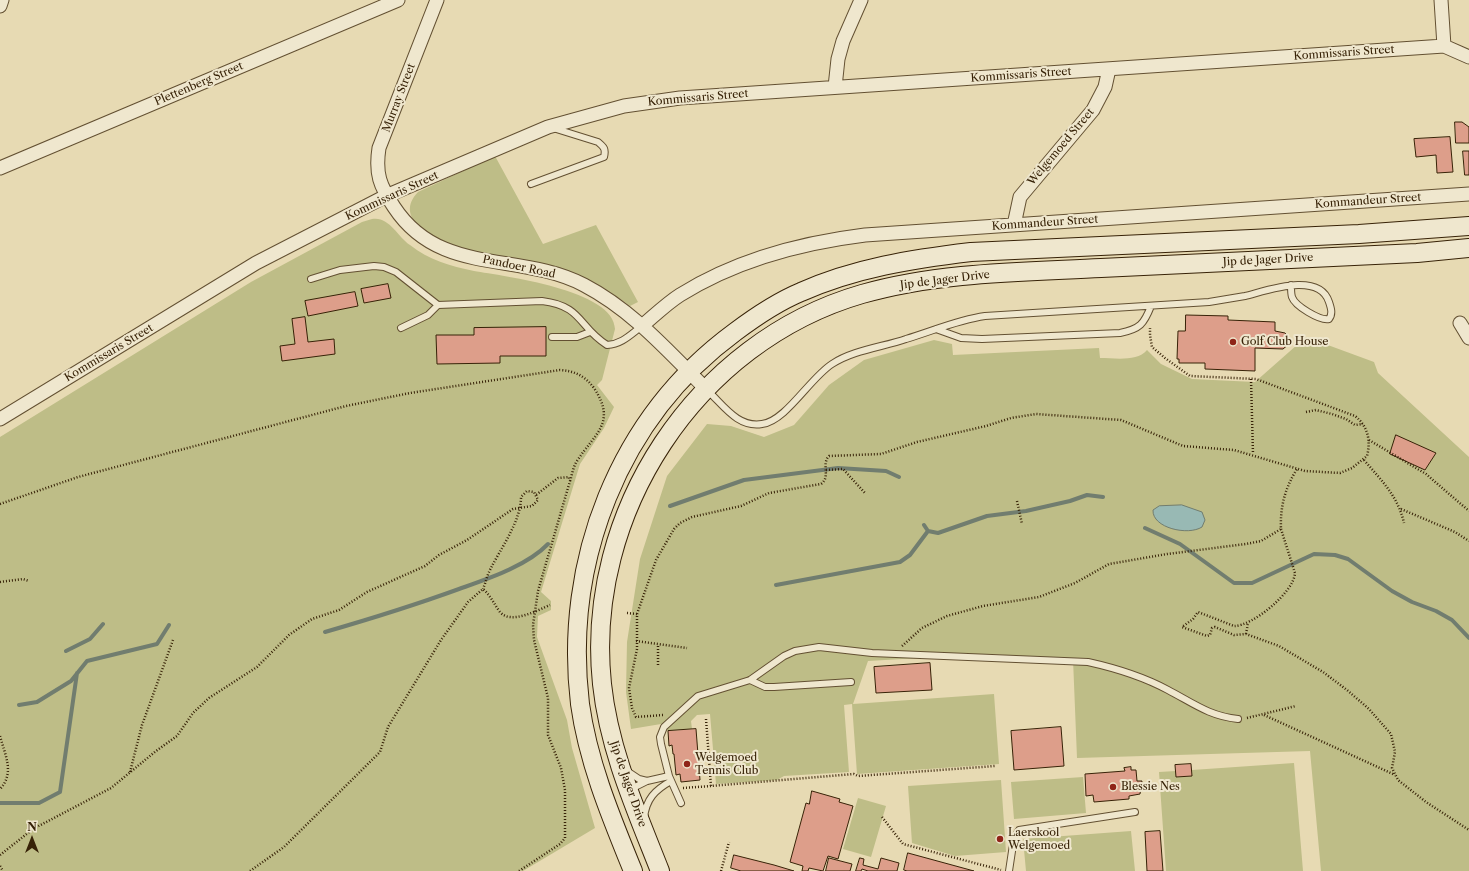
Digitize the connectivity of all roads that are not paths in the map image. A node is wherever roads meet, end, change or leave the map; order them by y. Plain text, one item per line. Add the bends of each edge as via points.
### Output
1 (2, 0) edge
2 (398, 0) edge
3 (437, 0) edge
4 (861, 0) edge
5 (1441, 0) edge
6 (0, 6) edge
7 (1444, 46) junction
8 (1469, 57) edge
9 (1109, 69) junction
10 (835, 87) junction
11 (548, 127) junction
12 (0, 168) edge
13 (531, 184) dead end
14 (1469, 194) edge
15 (386, 196) junction
16 (1014, 225) junction
17 (1469, 226) edge
18 (1469, 248) edge
19 (311, 278) dead end
20 (1291, 285) junction
21 (438, 305) junction
22 (1152, 306) junction
23 (1460, 323) dead end
24 (642, 326) junction
25 (401, 328) dead end
26 (936, 329) junction
27 (590, 332) junction
28 (552, 337) dead end
29 (1469, 338) edge
30 (689, 372) junction
31 (706, 389) junction
32 (0, 419) edge
33 (750, 680) junction
34 (851, 682) dead end
35 (1238, 719) dead end
36 (619, 765) junction
37 (670, 779) junction
38 (647, 781) junction
39 (628, 791) junction
40 (681, 803) dead end
41 (1135, 812) dead end
42 (645, 834) junction
43 (633, 871) edge
44 (643, 871) edge
45 (660, 871) edge
46 (1009, 871) edge

1 - 6 street
2 - 12 street, Plettenberg Street
3 - 15 street, Murray Street via 379,148 378,175 381,189
4 - 10 street via 842,41
5 - 7 street
7 - 8 street, Kommissaris Street
7 - 9 street, Kommissaris Street
9 - 10 street, Kommissaris Street
9 - 16 street, Welgemoed Street via 1105,87 1093,110 1020,197
10 - 11 street, Kommissaris Street via 651,101 598,112
11 - 13 lane via 598,142 604,147 604,157
11 - 15 street, Kommissaris Street
14 - 16 street, Kommandeur Street
15 - 24 street, Pandoer Road via 410,228 430,244 460,255 556,274 610,300
15 - 32 street, Kommissaris Street via 256,264
16 - 24 street, Kommandeur Street via 865,235 825,240 782,250 741,265 680,296
17 - 30 main road, Jip de Jager Drive via 1359,234 971,252 890,264 824,283 778,304 718,344
18 - 31 main road, Jip de Jager Drive via 920,280 853,297 803,318 752,348
19 - 21 lane via 359,267 384,267 396,272
20 - 20 lane via 1314,288 1324,294 1330,302 1332,312 1329,319 1321,319 1299,306 1292,297
20 - 22 lane via 1208,302
21 - 25 lane via 428,315
21 - 27 lane via 542,301 556,303 576,314
22 - 26 lane via 984,316 965,319
22 - 26 lane via 1146,318 1135,330 1106,334 982,339 961,338
23 - 29 street
24 - 27 lane via 617,344 607,345
24 - 30 street, Pandoer Road
26 - 31 lane via 847,356 832,364 771,423 749,424 739,421
27 - 28 lane via 577,337
30 - 31 street, Pandoer Road
30 - 43 main road, Jip de Jager Drive via 654,413 615,476 600,514 585,566 578,617 577,675 586,734 595,770
31 - 36 main road, Jip de Jager Drive via 672,429 648,466 626,513 609,569 603,597 601,676
33 - 34 lane via 765,687
33 - 35 lane via 784,656 807,648 819,647 872,653 1088,662 1113,667 1168,690 1213,715
33 - 37 lane via 698,696 664,727 660,737
36 - 38 lane via 639,779
36 - 39 main road, Jip de Jager Drive
37 - 38 lane
37 - 40 lane
37 - 42 lane via 649,799 645,812
38 - 39 lane
39 - 42 main road, Jip de Jager Drive
39 - 44 main road via 621,799 620,808
41 - 46 lane via 1019,830 1014,838
42 - 45 main road, Jip de Jager Drive

